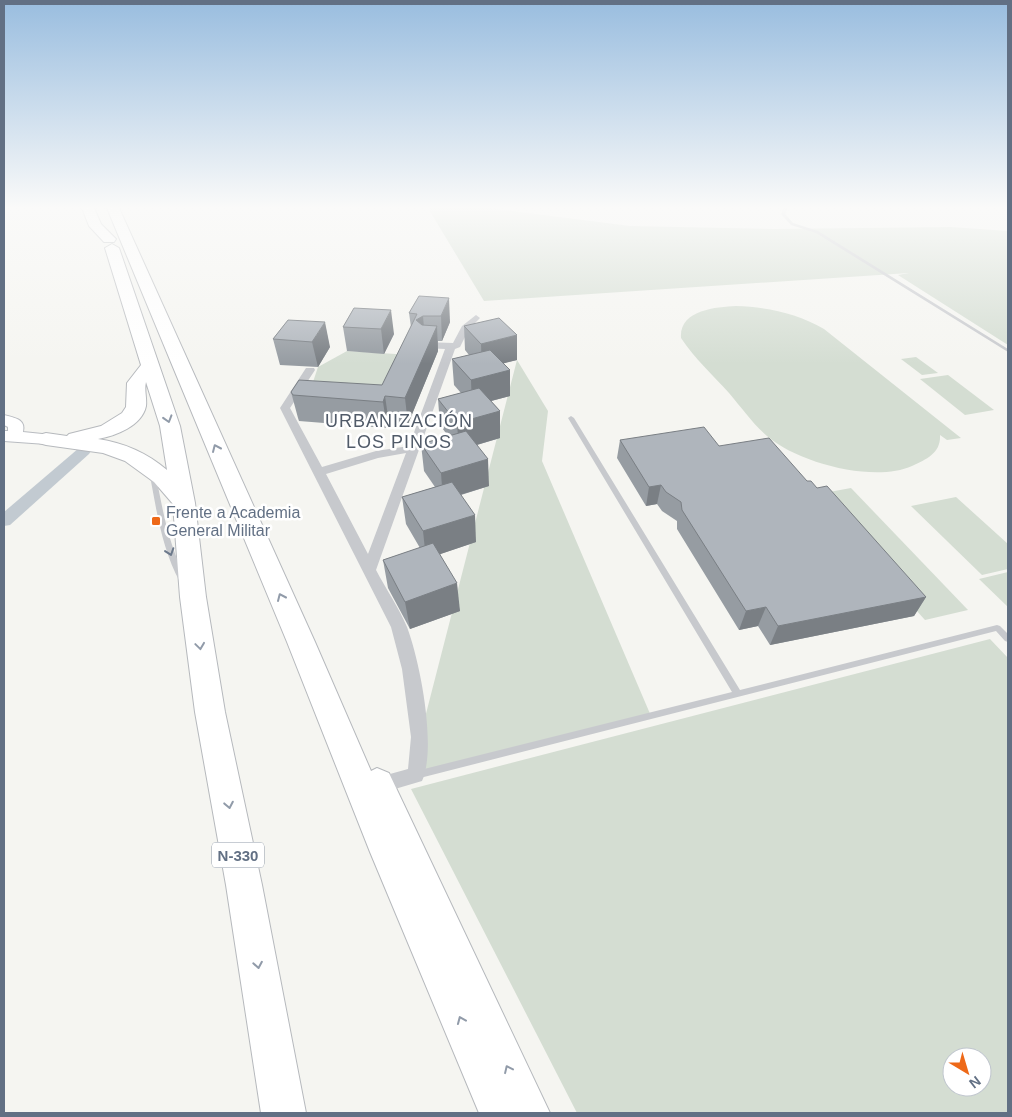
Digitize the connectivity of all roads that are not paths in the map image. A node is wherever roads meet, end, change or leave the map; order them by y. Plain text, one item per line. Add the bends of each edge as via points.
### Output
1 (116, 260) edge
2 (134, 260) edge
3 (145, 260) edge
4 (862, 260) edge
5 (476, 318) dead end
6 (160, 320) junction
7 (426, 345) edge
8 (451, 347) junction
9 (1008, 351) edge
10 (151, 365) junction
11 (310, 370) dead end
12 (571, 418) dead end
13 (4, 420) edge
14 (120, 425) junction
15 (8, 436) edge
16 (46, 438) junction
17 (415, 448) junction
18 (117, 450) junction
19 (152, 470) junction
20 (319, 472) junction
21 (184, 503) junction
22 (369, 570) junction
23 (193, 597) junction
24 (1008, 639) edge
25 (301, 642) junction
26 (738, 694) junction
27 (416, 776) junction
28 (378, 786) junction
29 (269, 1025) junction
30 (265, 1084) dead end
31 (284, 1113) edge
32 (501, 1113) edge
33 (528, 1113) edge

1 - 10 highway, N-330
2 - 6 highway
3 - 6 highway via 162,303
4 - 9 lane
5 - 8 street via 465,328 457,345
25 -> 6 highway
7 - 8 street
8 - 17 street
10 - 14 highway via 136,383 136,407
10 -> 21 highway, N-330 via 170,426
11 - 20 street via 285,408
12 - 26 lane
13 - 15 street via 16,424 16,431
14 - 16 highway via 86,437
14 - 18 highway via 112,438
15 - 16 street
16 - 18 highway
17 - 20 street via 376,455
17 - 22 street
18 - 19 highway
19 - 21 highway
19 -> 23 lane via 169,551
20 - 22 street
21 - 23 highway, N-330
22 - 27 street via 399,627 410,669 420,737
23 -> 29 highway, N-330 via 210,712
24 - 26 lane via 997,628
25 - 28 highway
32 -> 25 highway
26 - 27 lane
27 - 28 street
33 -> 28 highway
29 - 30 lane
29 - 31 highway, N-330

